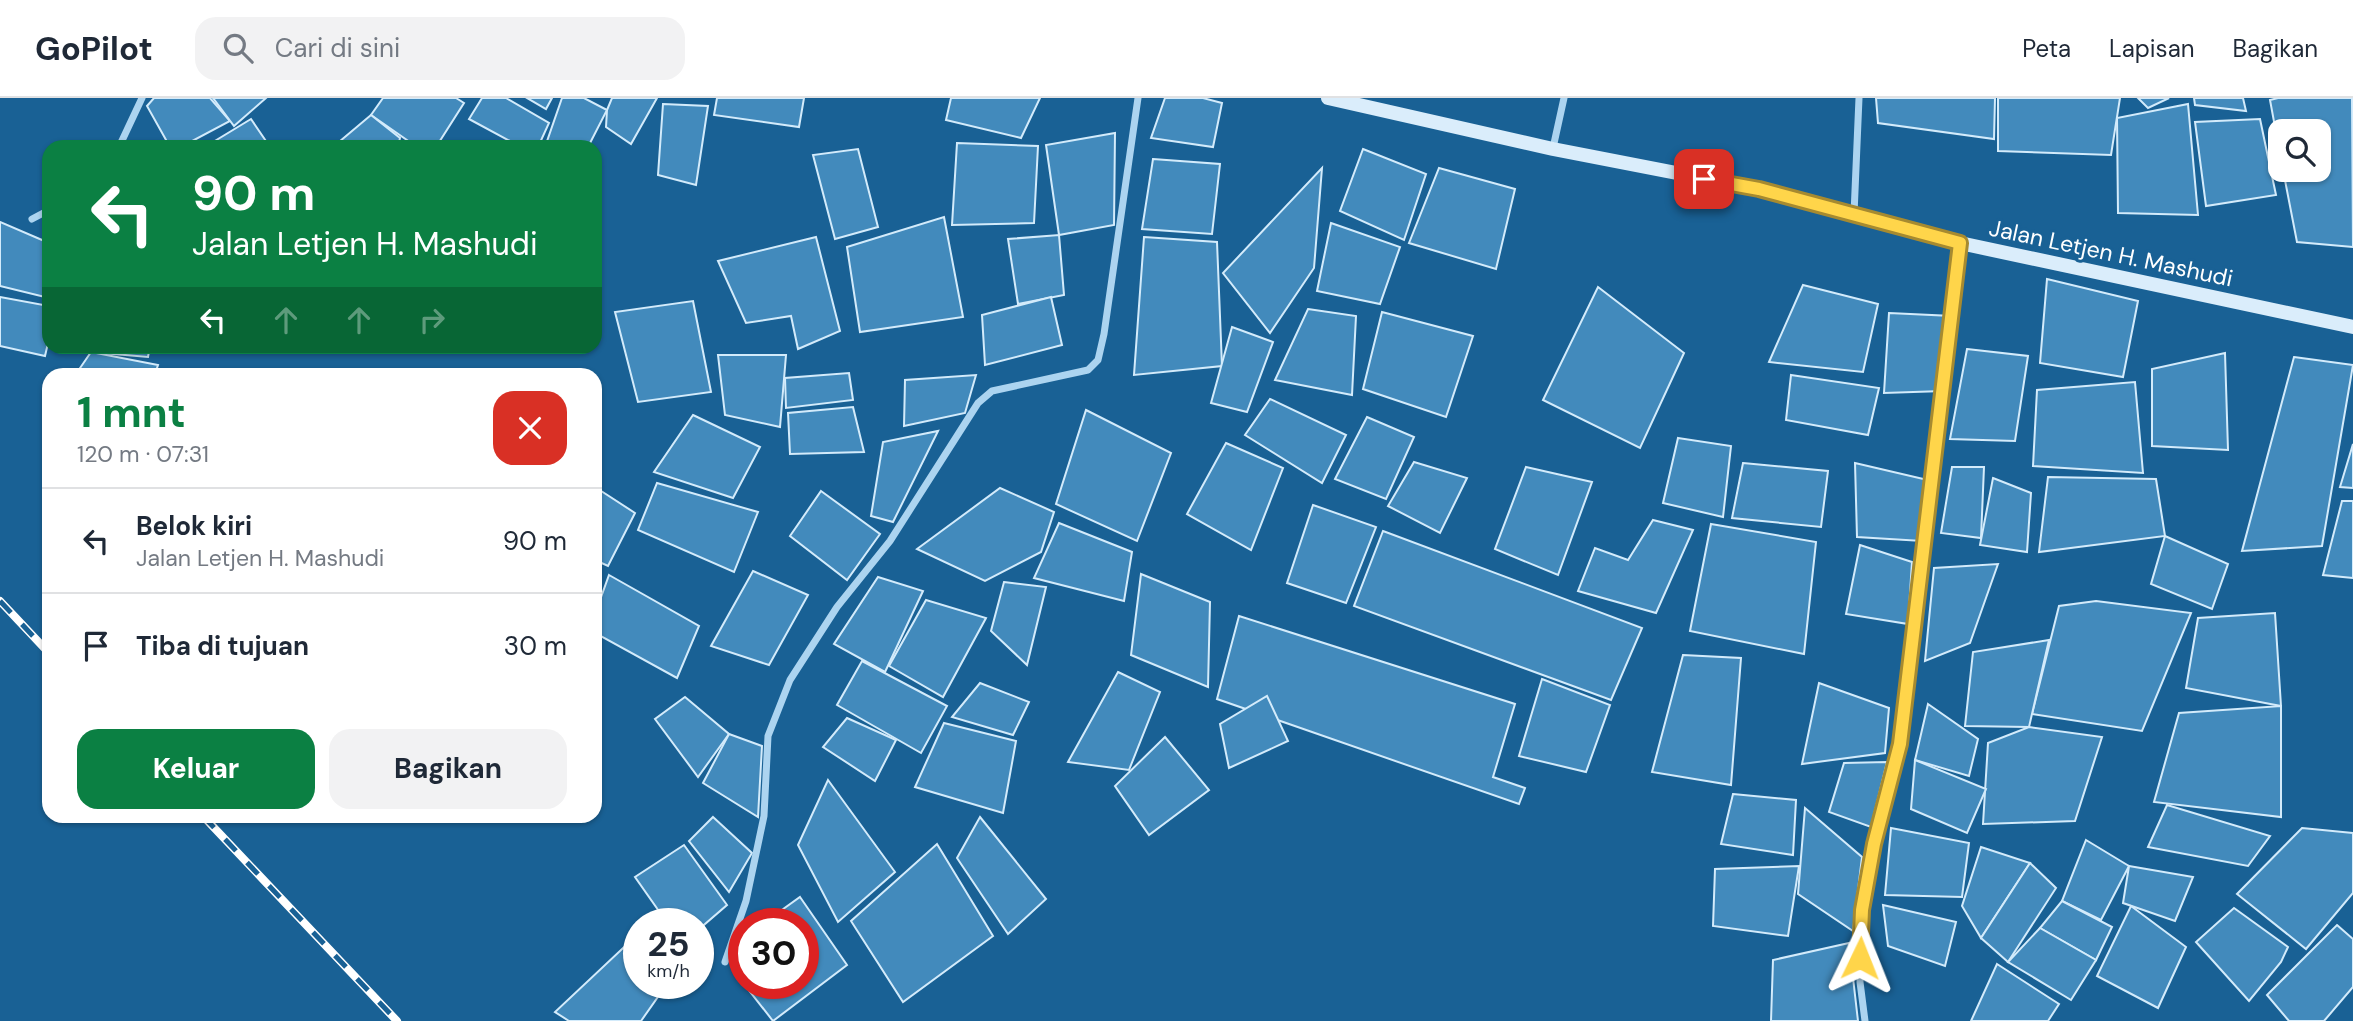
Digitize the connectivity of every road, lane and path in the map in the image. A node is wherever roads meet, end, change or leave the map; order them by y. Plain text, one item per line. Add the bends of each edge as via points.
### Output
1 (142, 98) edge
2 (1138, 98) edge
3 (1328, 98) edge
4 (1564, 98) edge
5 (1859, 98) edge
6 (122, 140) edge
7 (1553, 149) junction
8 (42, 214) edge
9 (1854, 214) junction
10 (32, 219) dead end
11 (1960, 243) junction
12 (2353, 327) edge
13 (725, 961) dead end
14 (1865, 1021) edge

1 - 6 street
2 - 13 street via 1098,360 1088,370 985,395 890,541 836,607 790,680 768,736 764,816 746,901
3 - 7 main road, Jalan Letjen H. Mashudi
4 - 7 street
5 - 9 street
7 - 9 main road, Jalan Letjen H. Mashudi via 1759,189
8 - 10 street
9 - 11 main road, Jalan Letjen H. Mashudi
11 - 12 main road, Jalan Letjen H. Mashudi
11 - 14 street via 1900,744 1862,910 1860,982

